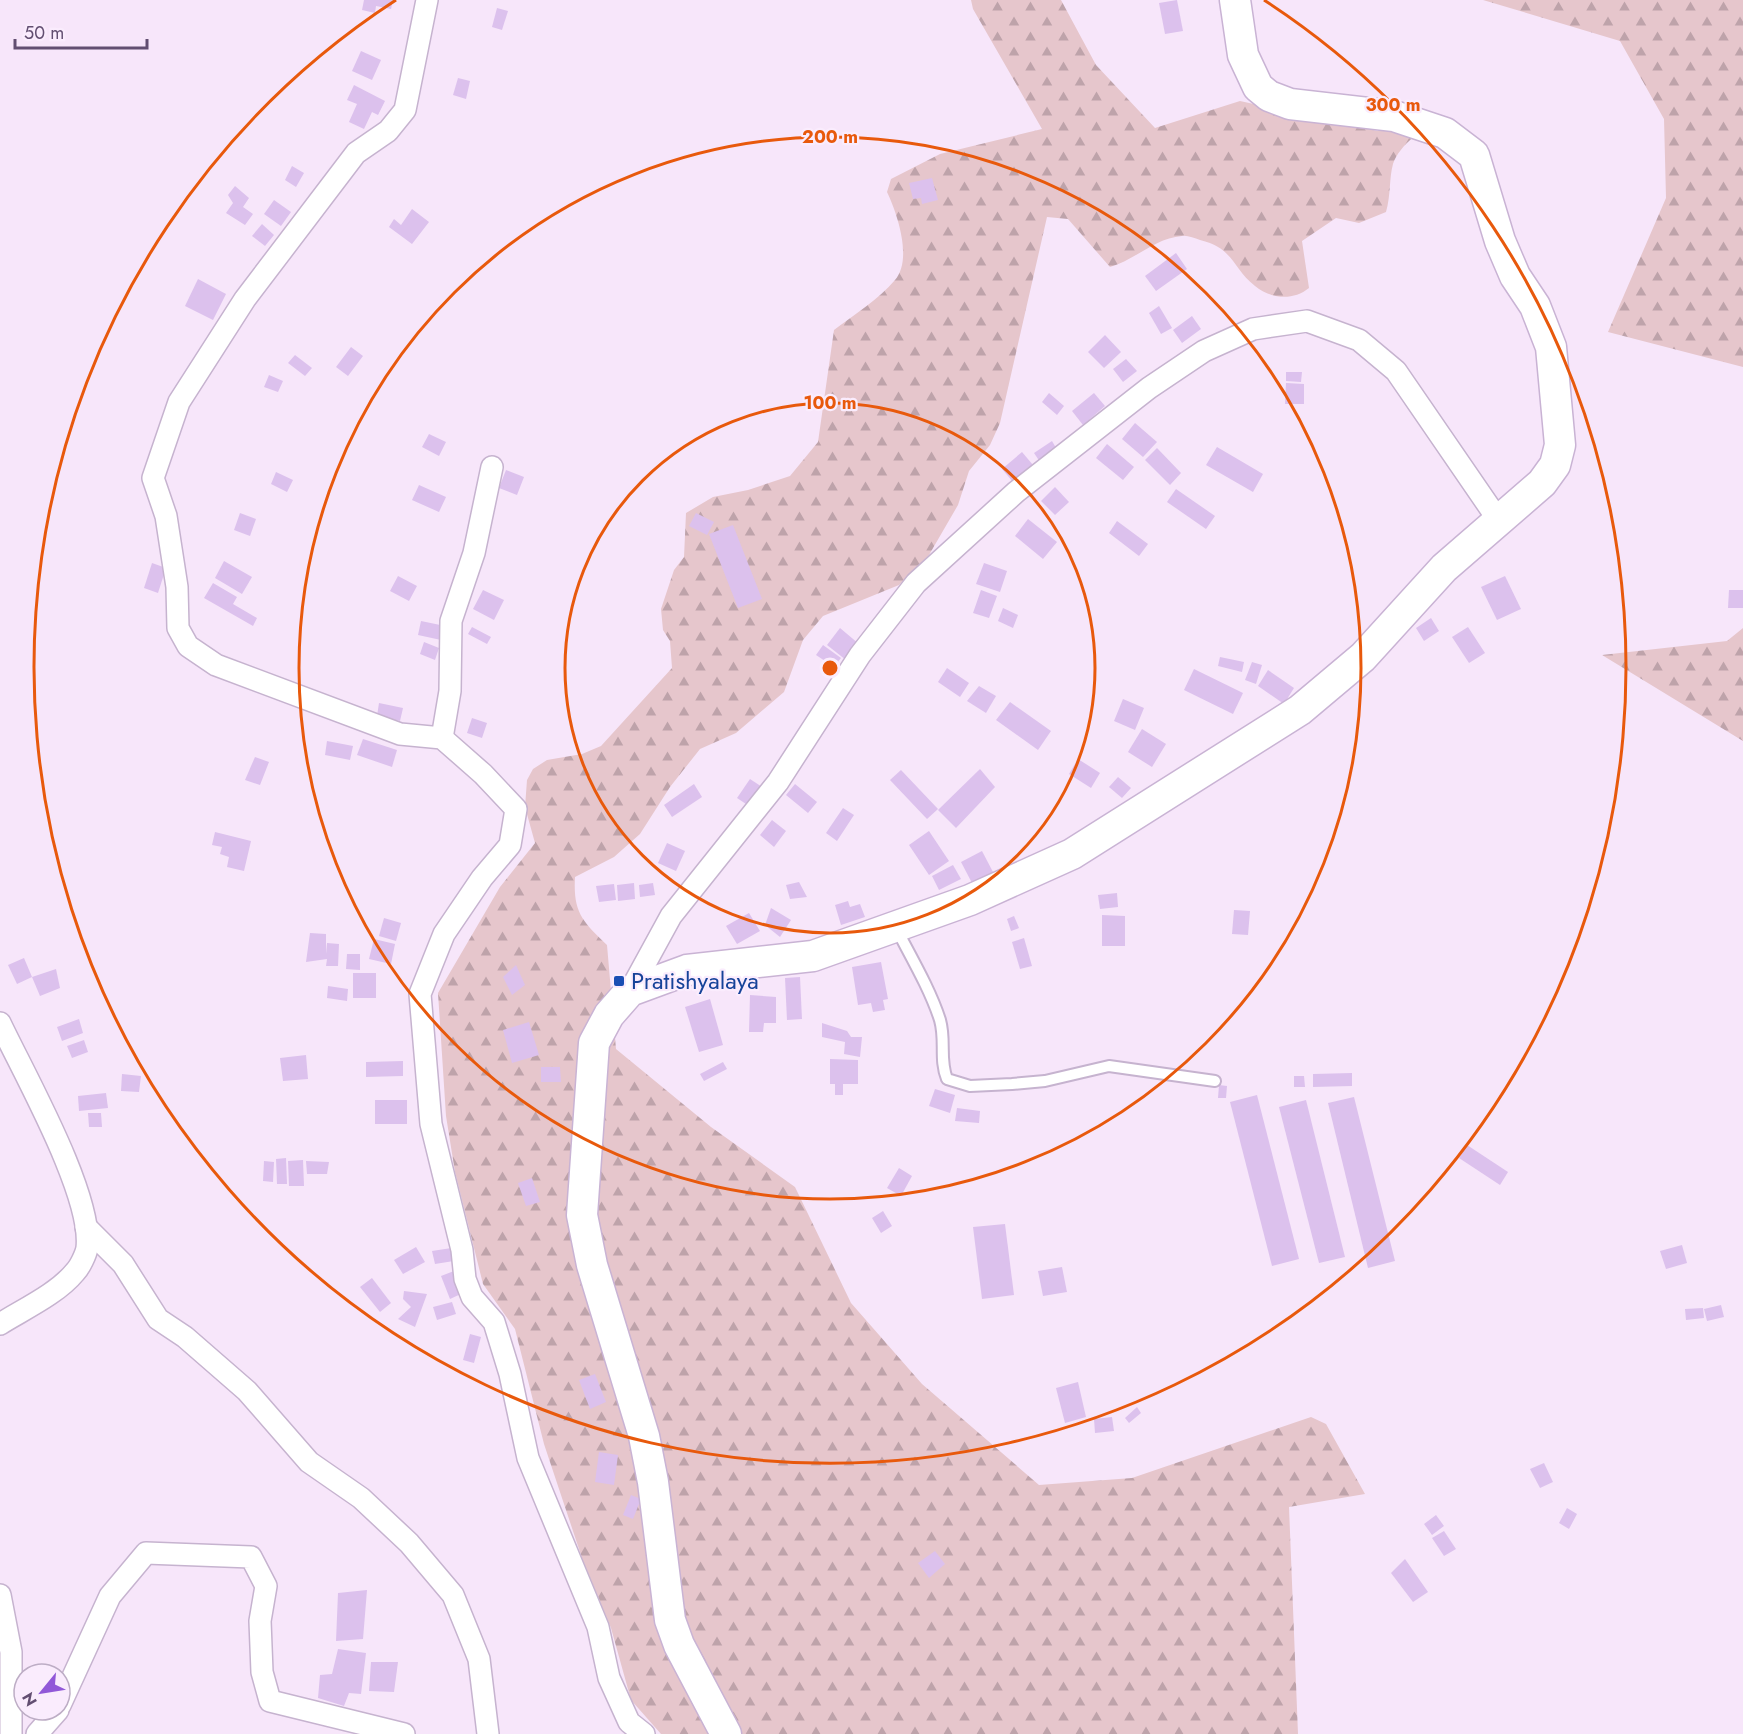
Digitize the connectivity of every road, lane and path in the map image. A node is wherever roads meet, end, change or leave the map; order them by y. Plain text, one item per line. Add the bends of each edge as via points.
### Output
1 (427, 0) edge
2 (1235, 0) edge
3 (492, 466) dead end
4 (1499, 521) junction
5 (442, 738) junction
6 (895, 927) junction
7 (630, 991) junction
8 (0, 1023) edge
9 (1215, 1080) dead end
10 (86, 1227) junction
11 (0, 1324) edge
12 (0, 1595) edge
13 (72, 1679) edge
14 (48, 1722) edge
15 (14, 1734) edge
16 (37, 1734) edge
17 (404, 1734) edge
18 (488, 1734) edge
19 (644, 1734) edge
20 (726, 1734) edge

1 - 5 street via 405,110 388,131 356,153 245,299 179,402 153,478 166,516 177,587 178,628 188,646 216,665 399,734
2 - 4 main road via 1243,55 1258,87 1269,96 1290,104 1394,116 1445,133 1474,155 1500,241 1515,276 1535,306 1551,347 1560,445 1554,465 1542,483
3 - 5 street via 474,553 451,621 450,691
4 - 6 main road via 1444,568 1363,657 1300,710 1072,854 1021,879
4 - 7 street via 1396,371 1359,340 1307,321 1253,329 1204,351 1149,388 1016,492 916,584 860,655 778,782 671,916
5 - 19 street via 516,809 510,845 444,934 420,994 431,1124 462,1250 465,1279 472,1297 494,1322 528,1458 598,1626 609,1678 629,1722
6 - 7 main road via 813,956 687,970
6 - 9 lane via 940,1021 942,1066 947,1079 970,1086 1012,1084 1045,1081 1109,1066
7 - 20 main road via 609,1015 594,1042 582,1215 592,1265 644,1436 670,1620
8 - 10 street via 61,1151
10 - 11 street via 87,1250 75,1272
10 - 18 street via 123,1264 158,1318 247,1391 309,1462 361,1498 409,1543 453,1596 479,1659
12 - 15 street via 10,1652
13 - 17 street via 110,1596 146,1553 251,1557 266,1586 262,1672 270,1701
14 - 16 street

